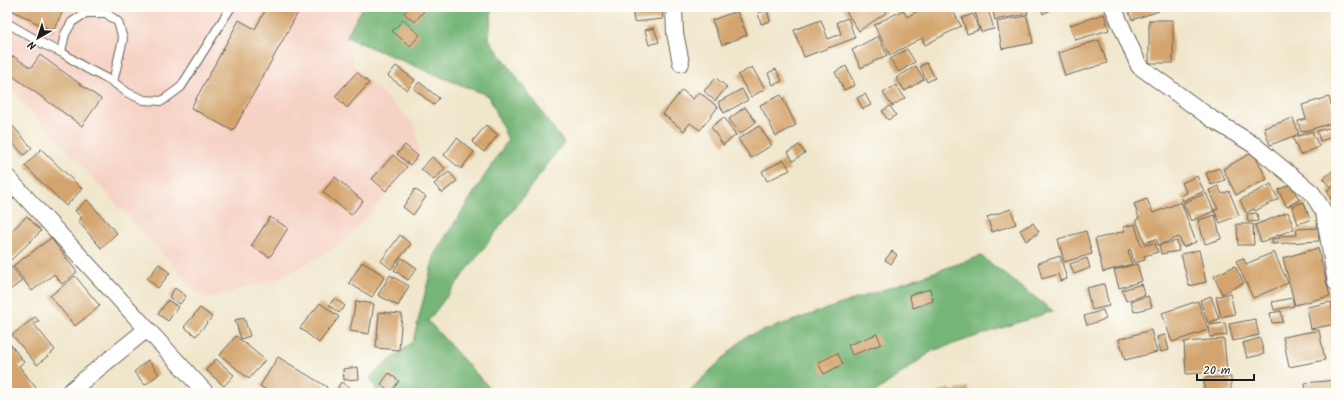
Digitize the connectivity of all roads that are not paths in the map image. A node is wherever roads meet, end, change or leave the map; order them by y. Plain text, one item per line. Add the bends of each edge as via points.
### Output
1 (231, 7) edge
2 (674, 7) edge
3 (1113, 7) edge
4 (7, 23) edge
5 (60, 52) junction
6 (681, 63) dead end
7 (113, 82) junction
8 (7, 177) edge
9 (1336, 283) edge
10 (147, 329) junction
11 (68, 393) edge
12 (206, 393) edge

1 - 7 lane via 181,87 162,101 144,100
2 - 6 street via 675,34
3 - 9 street via 1139,66 1212,120 1254,145 1312,193 1324,212
4 - 5 lane
5 - 7 lane via 84,68
5 - 7 lane via 65,34 72,22 86,13 106,13 118,22 123,39
8 - 10 street
10 - 11 street
10 - 12 street

